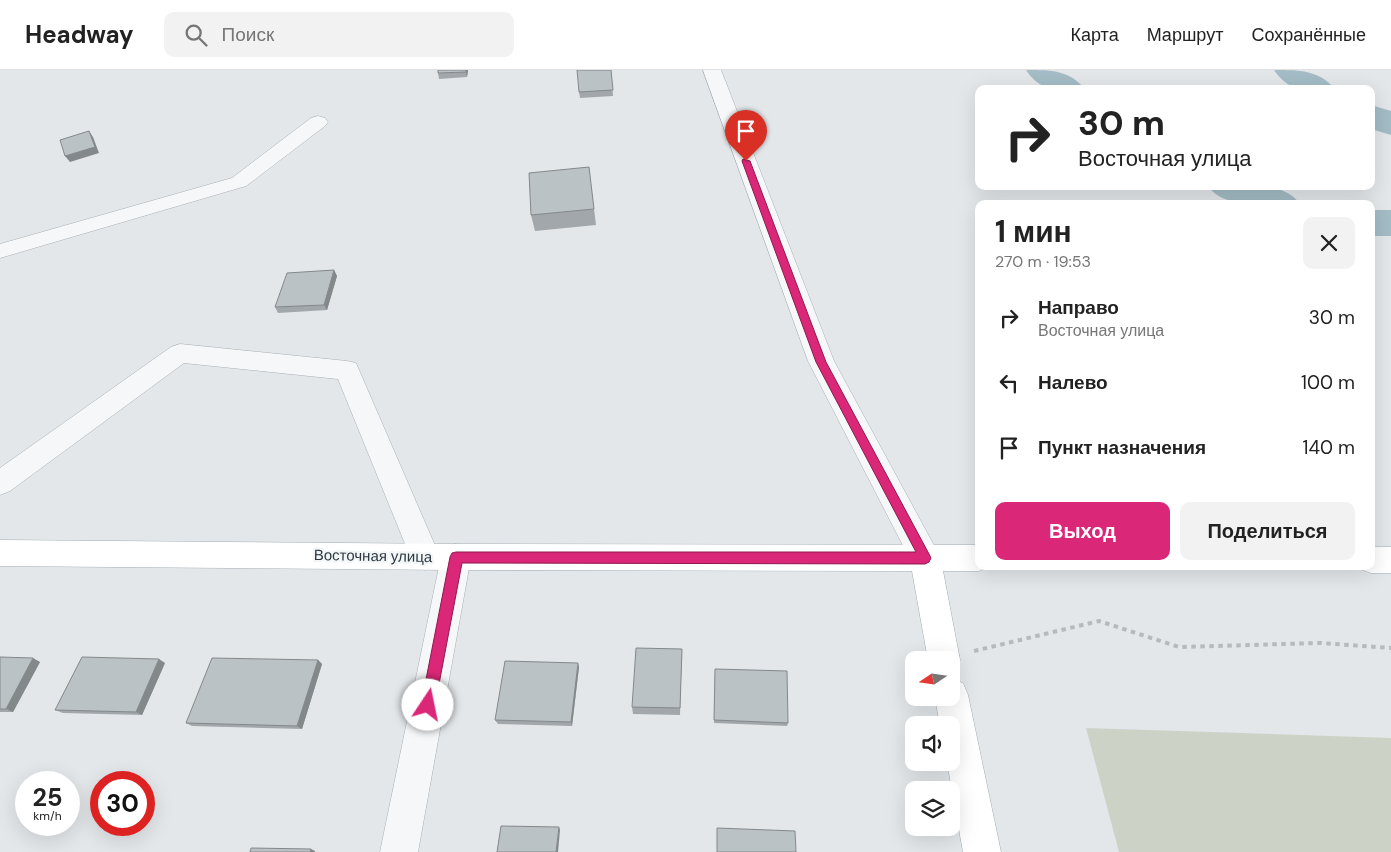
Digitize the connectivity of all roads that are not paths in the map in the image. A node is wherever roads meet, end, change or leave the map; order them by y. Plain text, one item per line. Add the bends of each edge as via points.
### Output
1 (712, 70) edge
2 (318, 122) dead end
3 (0, 251) edge
4 (0, 483) edge
5 (0, 553) edge
6 (441, 557) junction
7 (925, 558) junction
8 (975, 558) edge
9 (1375, 560) edge
10 (1391, 560) edge
11 (942, 651) edge
12 (953, 706) edge
13 (399, 852) edge
14 (982, 852) edge

1 - 7 street via 821,362
2 - 3 street via 239,182
4 - 6 street via 180,353 347,370
5 - 6 main road, Восточная улица
6 - 7 main road, Восточная улица
6 - 13 street
7 - 8 main road, Восточная улица
7 - 11 main road
9 - 10 main road
12 - 14 main road

